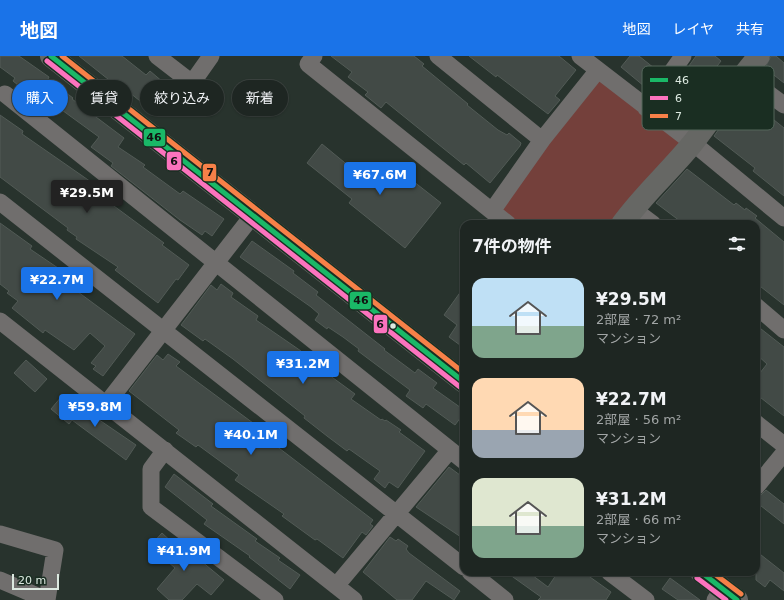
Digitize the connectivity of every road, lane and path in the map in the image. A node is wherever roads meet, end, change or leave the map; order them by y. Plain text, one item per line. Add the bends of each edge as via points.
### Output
1 (51, 56) edge
2 (157, 56) edge
3 (211, 56) edge
4 (314, 56) edge
5 (438, 56) edge
6 (580, 56) edge
7 (683, 56) edge
8 (759, 56) edge
9 (676, 66) edge
10 (750, 66) edge
11 (598, 70) junction
12 (2, 95) edge
13 (774, 97) edge
14 (642, 105) edge
15 (784, 105) edge
16 (676, 130) edge
17 (702, 130) edge
18 (542, 140) junction
19 (693, 143) junction
20 (0, 202) edge
21 (492, 211) junction
22 (253, 215) junction
23 (627, 217) edge
24 (784, 218) edge
25 (503, 220) edge
26 (638, 220) edge
27 (216, 263) junction
28 (760, 309) edge
29 (0, 321) edge
30 (784, 330) edge
31 (163, 331) junction
32 (460, 379) edge
33 (107, 403) junction
34 (760, 426) edge
35 (784, 445) edge
36 (165, 450) junction
37 (450, 450) junction
38 (784, 453) edge
39 (460, 458) edge
40 (760, 482) edge
41 (398, 514) junction
42 (0, 534) edge
43 (460, 564) edge
44 (475, 576) edge
45 (614, 576) edge
46 (705, 576) edge
47 (0, 580) edge
48 (336, 586) junction
49 (725, 596) edge
50 (47, 600) edge
51 (276, 600) edge
52 (354, 600) edge
53 (505, 600) edge
54 (646, 600) edge

1 - 22 street
2 - 3 street via 192,83
4 - 21 street via 308,64
5 - 18 street
6 - 11 street
7 - 9 street
8 - 10 street
11 - 14 street
11 - 18 street
12 - 27 street
13 - 15 street
16 - 19 street
17 - 19 street
18 - 21 street
19 - 23 street
19 - 24 street
20 - 31 street
21 - 25 street
22 - 27 street
22 - 32 street
23 - 26 street
27 - 31 street
27 - 37 street
28 - 30 street
29 - 33 street
31 - 33 street
31 - 41 street
33 - 36 street
34 - 35 street
36 - 48 street
36 - 51 street via 151,469 151,507
37 - 39 street
37 - 41 street
38 - 40 street
41 - 43 street
41 - 48 street
42 - 50 street via 55,550
44 - 53 street
45 - 54 street
46 - 49 street
47 - 50 street
48 - 52 street

